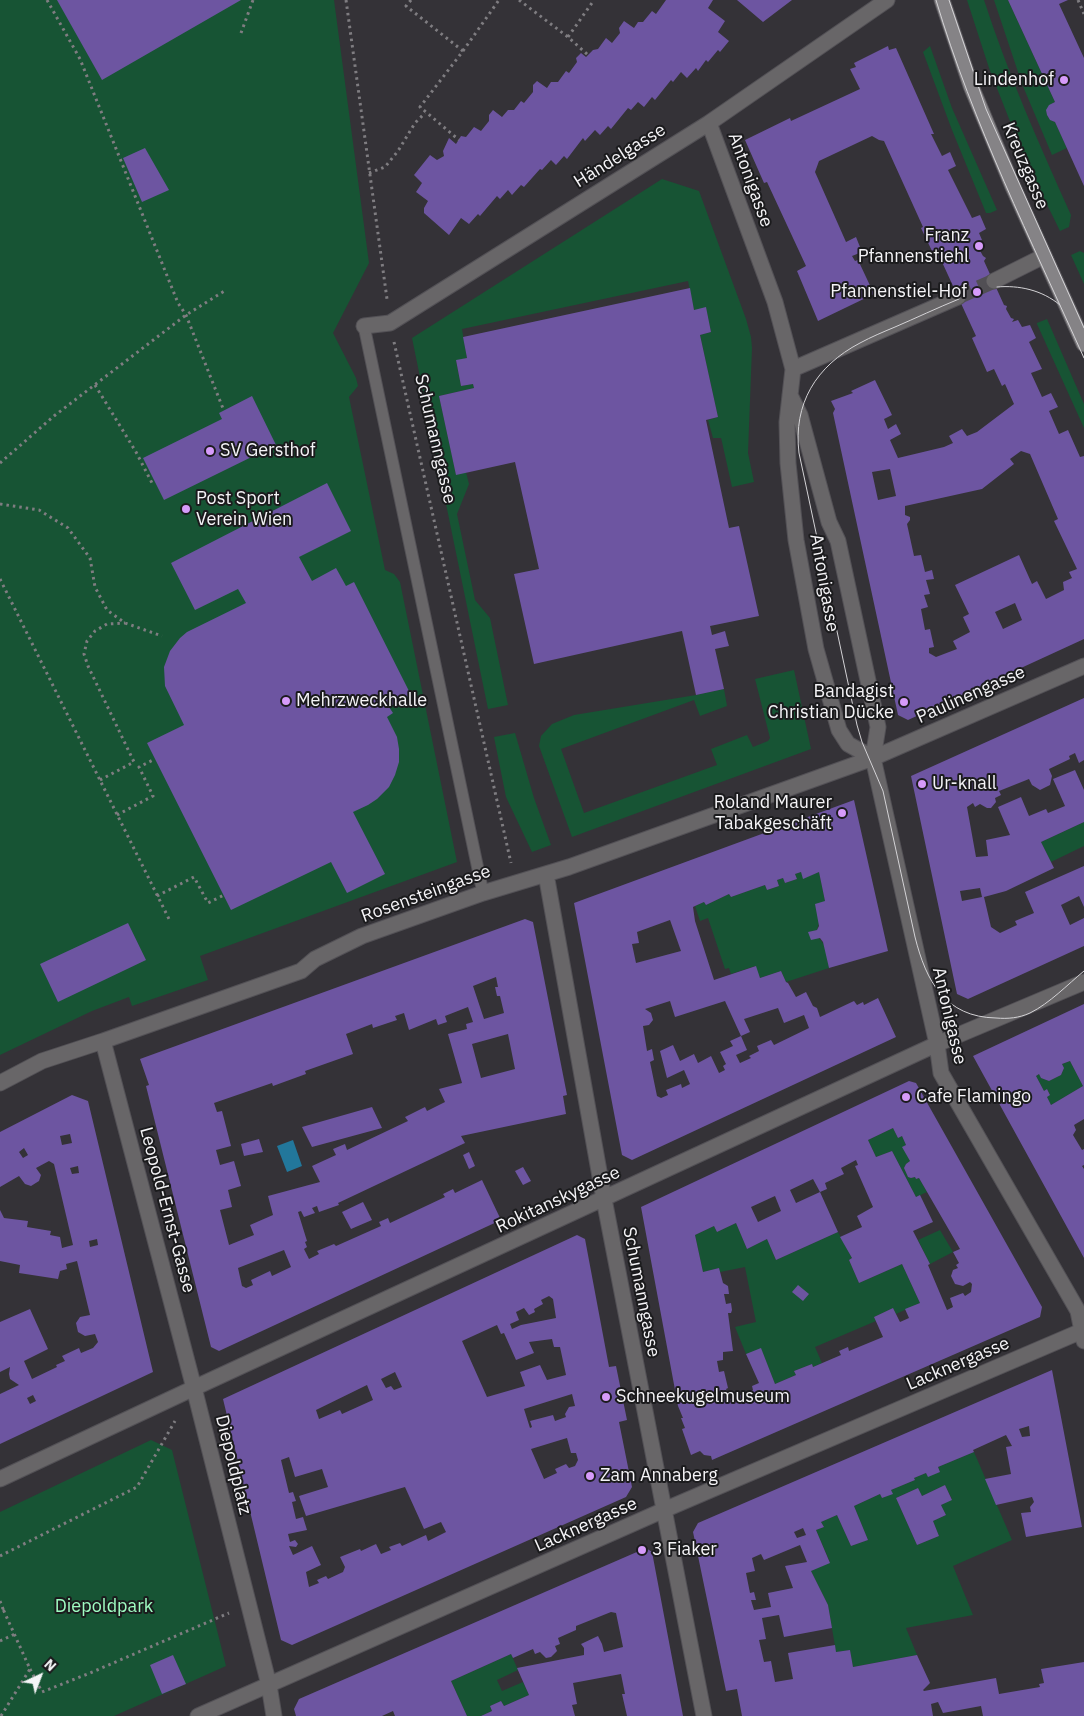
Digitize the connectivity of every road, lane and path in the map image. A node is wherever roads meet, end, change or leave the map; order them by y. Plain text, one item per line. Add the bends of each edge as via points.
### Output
1 (47, 0) edge
2 (253, 0) edge
3 (346, 0) edge
4 (411, 0) edge
5 (499, 0) edge
6 (519, 0) edge
7 (594, 0) edge
8 (887, 0) edge
9 (942, 0) edge
10 (1078, 0) edge
11 (1084, 14) edge
12 (242, 33) dead end
13 (568, 37) junction
14 (463, 51) junction
15 (588, 55) dead end
16 (425, 113) junction
17 (709, 122) junction
18 (459, 140) dead end
19 (369, 173) junction
20 (1044, 256) junction
21 (994, 281) tunnel mouth
22 (226, 290) dead end
23 (958, 297) tunnel mouth
24 (186, 314) junction
25 (390, 323) junction
26 (364, 326) joint
27 (1084, 344) edge
28 (793, 369) junction
29 (95, 385) junction
30 (790, 395) junction
31 (224, 411) dead end
32 (0, 463) edge
33 (152, 483) dead end
34 (0, 504) edge
35 (0, 579) edge
36 (125, 623) junction
37 (162, 636) dead end
38 (1084, 666) edge
39 (874, 758) junction
40 (155, 759) dead end
41 (100, 780) junction
42 (117, 815) junction
43 (546, 874) junction
44 (515, 882) junction
45 (483, 893) junction
46 (224, 895) dead end
47 (157, 896) junction
48 (169, 919) dead end
49 (1084, 982) edge
50 (103, 1041) junction
51 (937, 1044) junction
52 (0, 1083) edge
53 (604, 1199) junction
54 (1083, 1334) edge
55 (194, 1388) junction
56 (175, 1421) dead end
57 (0, 1479) edge
58 (664, 1510) junction
59 (0, 1556) edge
60 (0, 1601) edge
61 (249, 1604) junction
62 (2, 1609) edge
63 (15, 1634) junction
64 (0, 1641) edge
65 (30, 1669) junction
66 (269, 1685) junction
67 (2, 1716) edge
68 (198, 1716) edge
69 (274, 1716) edge
70 (704, 1716) edge

1 - 24 path via 80,59 178,303
2 - 12 path
3 - 19 path, Schumanngasse
4 - 14 path via 406,6
5 - 14 path
6 - 13 path
7 - 13 path
8 - 17 street, Händelgasse
9 - 20 street, Kreuzgasse via 971,86
10 - 11 path
13 - 15 path
14 - 16 path via 420,108
16 - 18 path
16 - 19 path via 414,123 385,167
17 - 25 street, Händelgasse
17 - 28 street, Antonigasse via 775,302
19 - 25 path, Schumanngasse
20 - 21 street
20 - 27 street, Kreuzgasse
22 - 24 path
23 - 28 street
24 - 29 path
24 - 31 path
25 - 26 street, Händelgasse
25 - 44 path, Schumanngasse
26 - 45 lane
28 - 30 street, Antonigasse
29 - 32 path
29 - 33 path
30 - 39 street, Antonigasse via 800,416 829,522 838,541 878,727
30 - 39 street, Antonigasse via 786,422 788,463 796,540 816,649 839,730 848,744
34 - 36 path via 38,510 68,528 90,558 95,587 107,610
35 - 41 path
36 - 37 path
36 - 41 path via 107,624 95,631 87,641 84,654 134,762
38 - 39 street, Paulinengasse
39 - 43 street, Rosensteingasse
39 - 51 street, Antonigasse
40 - 42 path via 139,767 153,796
41 - 42 path
42 - 47 path
43 - 44 street, Rosensteingasse
43 - 53 street, Schumanngasse
44 - 45 street, Rosensteingasse
45 - 50 street, Rosensteingasse via 362,936 315,958 301,972
46 - 47 path via 208,903 194,877
47 - 48 path
49 - 51 street, Rokitanskygasse
50 - 52 street, Rosensteingasse via 42,1061
50 - 55 street, Leopold-Ernst-Gasse
51 - 53 street, Rokitanskygasse
51 - 54 street, Antonigasse via 941,1074 1078,1311
53 - 55 street, Rokitanskygasse
53 - 58 street, Schumanngasse
54 - 58 street, Lacknergasse
55 - 57 street
55 - 61 street, Diepoldplatz
56 - 59 path via 137,1487
58 - 66 street, Lacknergasse
58 - 70 street, Schumanngasse
60 - 62 path
61 - 65 path via 42,1692
61 - 66 street, Diepoldplatz
62 - 63 path
63 - 64 path
63 - 65 path
65 - 67 path
66 - 68 street
66 - 69 street

